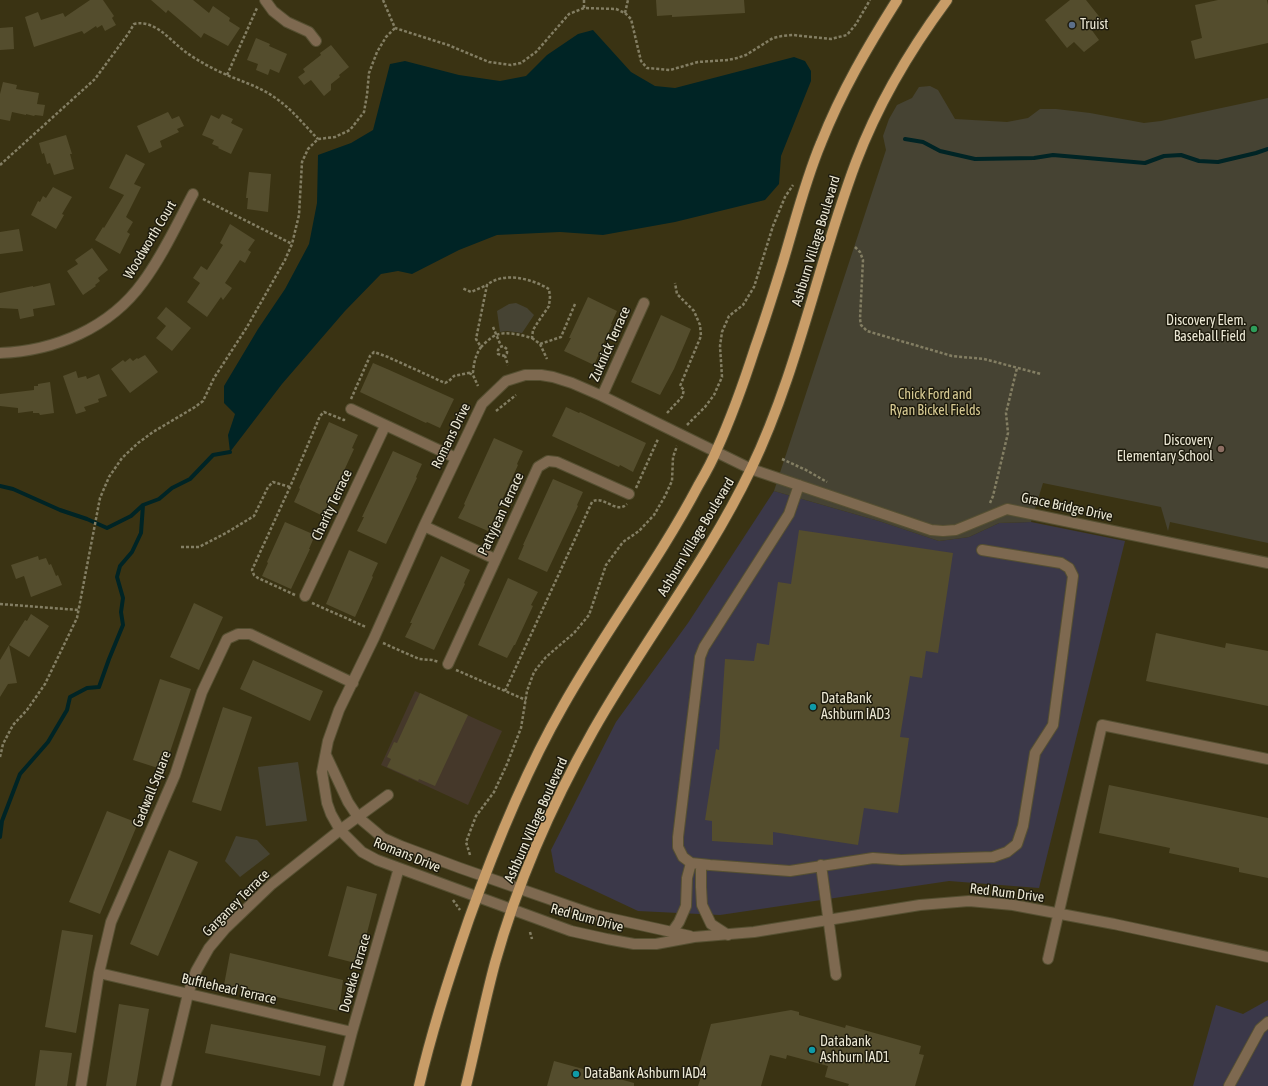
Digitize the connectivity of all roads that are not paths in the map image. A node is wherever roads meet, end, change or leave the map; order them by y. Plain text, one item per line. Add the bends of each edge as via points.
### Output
1 (897, 0) edge
2 (947, 0) edge
3 (262, 2) edge
4 (316, 41) dead end
5 (193, 194) road end
6 (644, 303) dead end
7 (0, 353) edge
8 (602, 396) junction
9 (349, 407) road end
10 (385, 426) junction
11 (716, 452) junction
12 (456, 458) junction
13 (751, 469) junction
14 (799, 485) junction
15 (631, 495) road end
16 (424, 526) junction
17 (982, 550) dead end
18 (495, 559) junction
19 (1268, 563) edge
20 (304, 598) road end
21 (449, 666) road end
22 (353, 683) junction
23 (326, 755) junction
24 (1268, 759) edge
25 (388, 795) dead end
26 (358, 817) junction
27 (340, 830) junction
28 (696, 863) junction
29 (821, 865) junction
30 (399, 868) junction
31 (484, 876) junction
32 (521, 889) junction
33 (477, 896) junction
34 (513, 909) junction
35 (1059, 914) junction
36 (828, 919) junction
37 (672, 932) junction
38 (728, 934) junction
39 (694, 937) junction
40 (1268, 957) edge
41 (1048, 959) dead end
42 (99, 973) junction
43 (836, 975) dead end
44 (188, 994) junction
45 (1268, 1022) edge
46 (352, 1032) junction
47 (81, 1086) edge
48 (166, 1086) edge
49 (338, 1086) edge
50 (419, 1086) edge
51 (466, 1086) edge
52 (1229, 1086) edge

1 - 11 main road, Ashburn Village Boulevard via 845,88 821,143 745,377
2 - 13 main road, Ashburn Village Boulevard via 890,89 858,158 773,419
3 - 4 street via 287,22 309,32
5 - 7 street, Woodworth Court via 156,263 126,302 108,317 65,341 42,348
6 - 8 street, Zuknick Terrace
8 - 11 street, Romans Drive
8 - 12 street, Romans Drive via 572,383 541,375 525,375 506,382 482,404
9 - 10 street
10 - 12 street
10 - 20 street, Charity Terrace
11 - 13 street, Romans Drive
11 - 31 main road, Ashburn Village Boulevard via 684,513 560,712 511,808
12 - 16 street, Romans Drive
13 - 14 street, Grace Bridge Drive
13 - 32 main road, Ashburn Village Boulevard via 723,524 593,732 554,810
14 - 19 street, Grace Bridge Drive via 943,532 956,530 1007,508
14 - 28 street via 789,514 704,646 700,657 678,837 678,847 683,857
15 - 18 street, Pattyjean Terrace via 557,462 548,461 538,467
16 - 18 street
16 - 22 street, Romans Drive
17 - 29 street via 1061,563 1069,568 1073,576 1053,725 1035,753 1023,826 1017,844 1007,852 993,857 901,860 873,858
18 - 21 street, Pattyjean Terrace
22 - 23 street, Romans Drive via 339,710
22 - 42 street, Gadwall Square via 250,634 238,634 227,639 202,692 175,775 111,922
23 - 26 street, Romans Drive via 343,793
23 - 27 street, Romans Drive via 322,772 327,803
24 - 35 street via 1102,725
25 - 26 street, Garganey Terrace
26 - 27 street, Garganey Terrace
26 - 31 street, Romans Drive via 383,838
27 - 30 street, Romans Drive via 362,852
27 - 44 street, Garganey Terrace via 272,884 225,929 209,948 196,971
28 - 29 street via 790,871
28 - 37 street via 687,878 686,906
28 - 38 street via 702,905 711,924
29 - 36 street
30 - 33 street, Romans Drive
30 - 46 street, Dovekie Terrace
31 - 32 street, Red Rum Drive
31 - 33 main road, Ashburn Village Boulevard
32 - 34 main road, Ashburn Village Boulevard
32 - 37 street, Red Rum Drive via 595,916
33 - 34 street, Red Rum Drive
33 - 50 main road, Ashburn Village Boulevard via 455,959
34 - 39 street, Red Rum Drive via 571,931 634,944 656,944
34 - 51 main road, Ashburn Village Boulevard via 496,961
35 - 36 street, Red Rum Drive via 1013,905 969,901 920,905
35 - 40 street, Red Rum Drive
35 - 41 street
36 - 38 street, Red Rum Drive
36 - 43 street
37 - 39 street, Red Rum Drive
38 - 39 street, Red Rum Drive
42 - 44 street, Bufflehead Terrace
42 - 47 street, Gadwall Square
44 - 46 street, Bufflehead Terrace
44 - 48 street, Garganey Terrace
45 - 52 street via 1260,1029
46 - 49 street, Dovekie Terrace

